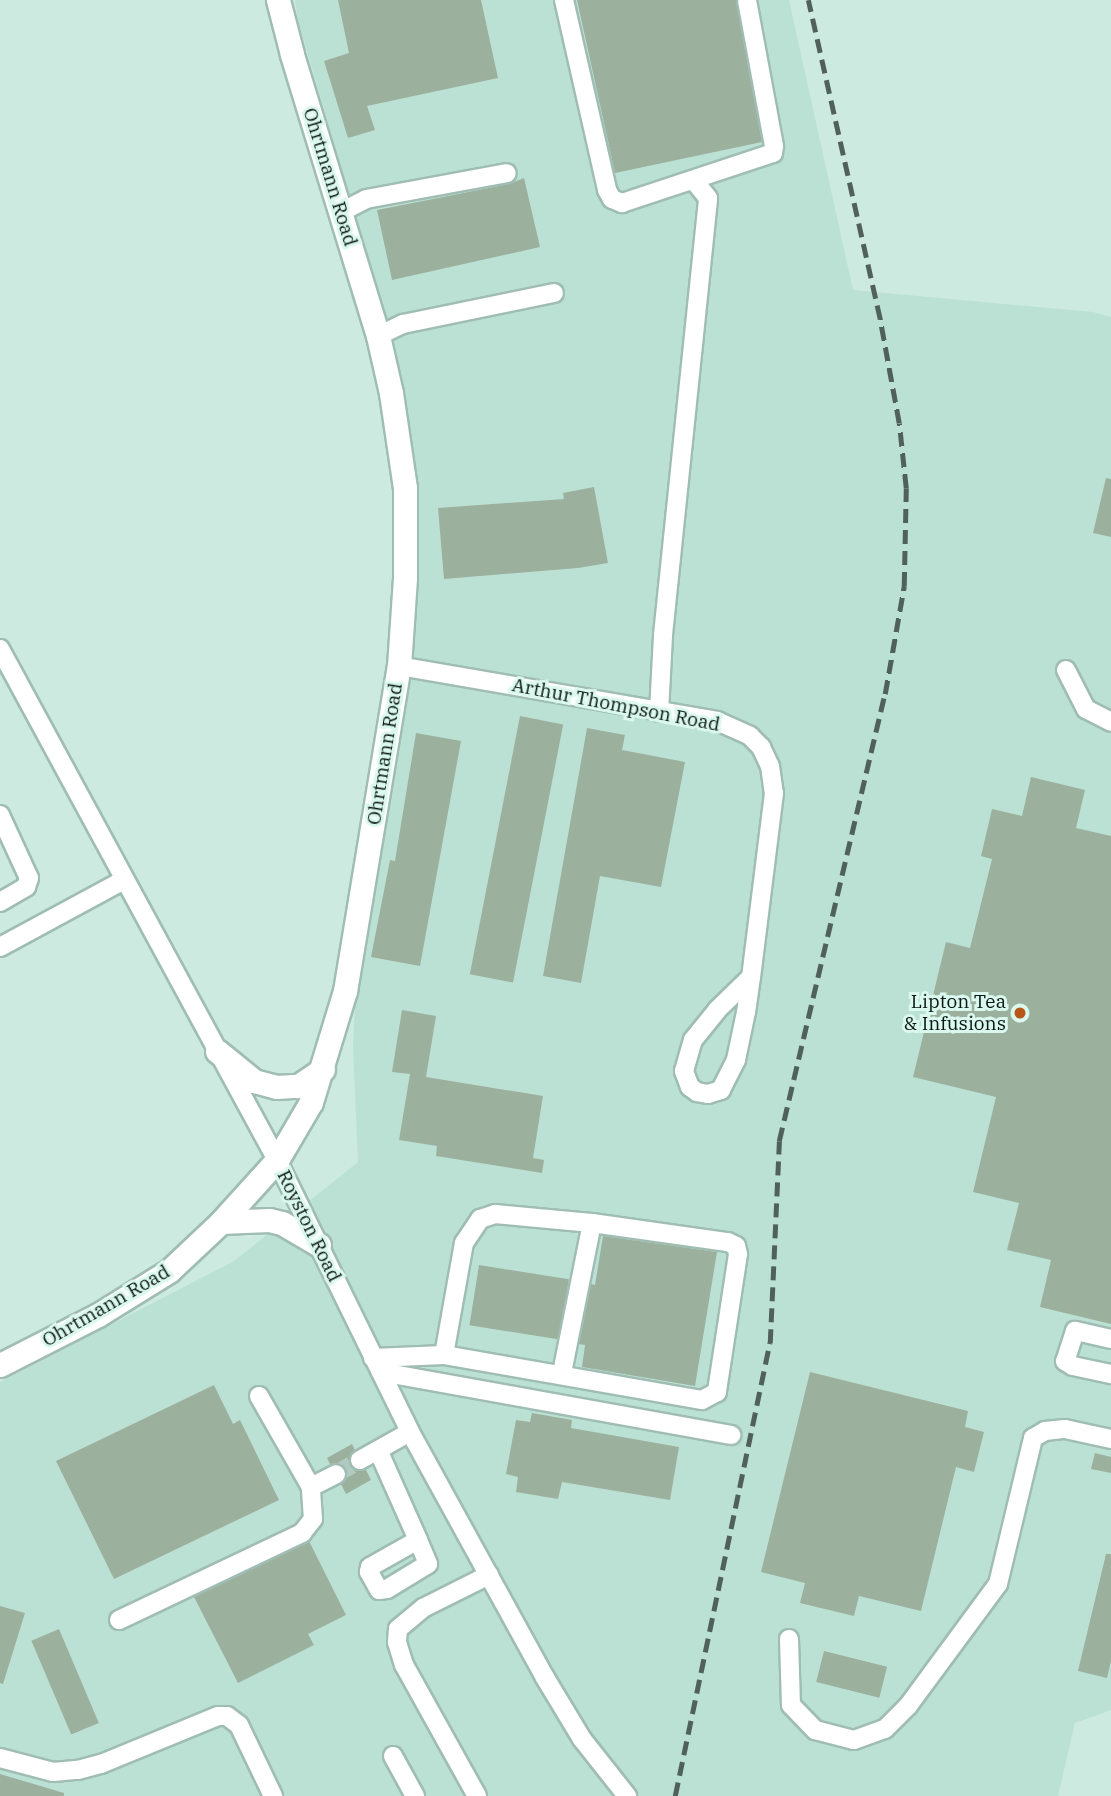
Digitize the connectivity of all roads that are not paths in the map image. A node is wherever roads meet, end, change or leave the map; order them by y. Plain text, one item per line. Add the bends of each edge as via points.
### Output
1 (278, 0) edge
2 (564, 0) edge
3 (747, 0) edge
4 (507, 173) dead end
5 (694, 181) junction
6 (341, 212) junction
7 (554, 293) dead end
8 (378, 336) junction
9 (0, 649) edge
10 (399, 666) junction
11 (1066, 670) dead end
12 (659, 712) junction
13 (1111, 722) edge
14 (0, 815) edge
15 (124, 880) junction
16 (0, 902) edge
17 (0, 947) edge
18 (751, 977) junction
19 (217, 1051) junction
20 (323, 1069) junction
21 (277, 1160) junction
22 (221, 1222) junction
23 (592, 1223) junction
24 (319, 1245) junction
25 (1111, 1339) edge
26 (444, 1355) junction
27 (0, 1365) edge
28 (377, 1365) junction
29 (562, 1373) junction
30 (1111, 1374) edge
31 (259, 1396) dead end
32 (410, 1432) junction
33 (731, 1435) dead end
34 (1111, 1439) edge
35 (378, 1450) junction
36 (360, 1460) tunnel mouth
37 (336, 1474) tunnel mouth
38 (311, 1487) junction
39 (418, 1540) dead end
40 (489, 1575) junction
41 (119, 1620) dead end
42 (789, 1639) dead end
43 (393, 1756) dead end
44 (0, 1758) edge
45 (274, 1796) edge
46 (415, 1796) edge
47 (477, 1796) edge
48 (627, 1796) edge

1 - 6 main road, Ohrtmann Road
2 - 5 street via 612,199 622,203
3 - 5 street via 774,150
4 - 6 street via 366,200
5 - 12 street via 708,198
6 - 8 main road, Ohrtmann Road
7 - 8 street via 402,324
8 - 10 main road, Ohrtmann Road via 405,488
9 - 15 street, Royston Road
10 - 12 street, Arthur Thompson Road
10 - 20 main road, Ohrtmann Road via 345,991
11 - 13 street via 1086,709
12 - 18 street, Arthur Thompson Road via 717,721 750,736 770,766 774,793
14 - 16 street via 29,874 26,887
15 - 17 street
15 - 19 street, Royston Road
18 - 18 street, Arthur Thompson Road via 693,1040 684,1071 697,1092 721,1090 736,1060
19 - 20 main road via 254,1081 276,1087 298,1086
19 - 21 street, Royston Road
20 - 21 main road, Ohrtmann Road via 311,1102
21 - 22 main road, Ohrtmann Road
21 - 24 street, Royston Road
22 - 24 main road via 282,1223
22 - 27 main road, Ohrtmann Road via 169,1271 98,1315
23 - 26 street via 495,1214 480,1219 464,1243
23 - 29 street
23 - 29 street via 736,1246 719,1386 702,1400
24 - 28 street, Royston Road
25 - 30 street via 1075,1331 1065,1361
26 - 28 street
26 - 29 street
28 - 32 street, Royston Road
28 - 33 street
31 - 38 street
32 - 35 street
32 - 40 street, Royston Road
34 - 42 street via 1065,1429 1033,1438 998,1584 908,1706 885,1729 854,1740 815,1730 791,1705
35 - 36 street
35 - 39 street
37 - 38 street
38 - 41 street via 313,1519 302,1533
40 - 47 street via 423,1608 398,1629 397,1642 404,1665
40 - 48 street, Royston Road via 582,1739
43 - 46 street
44 - 45 street via 52,1772 78,1770 227,1716 239,1725

